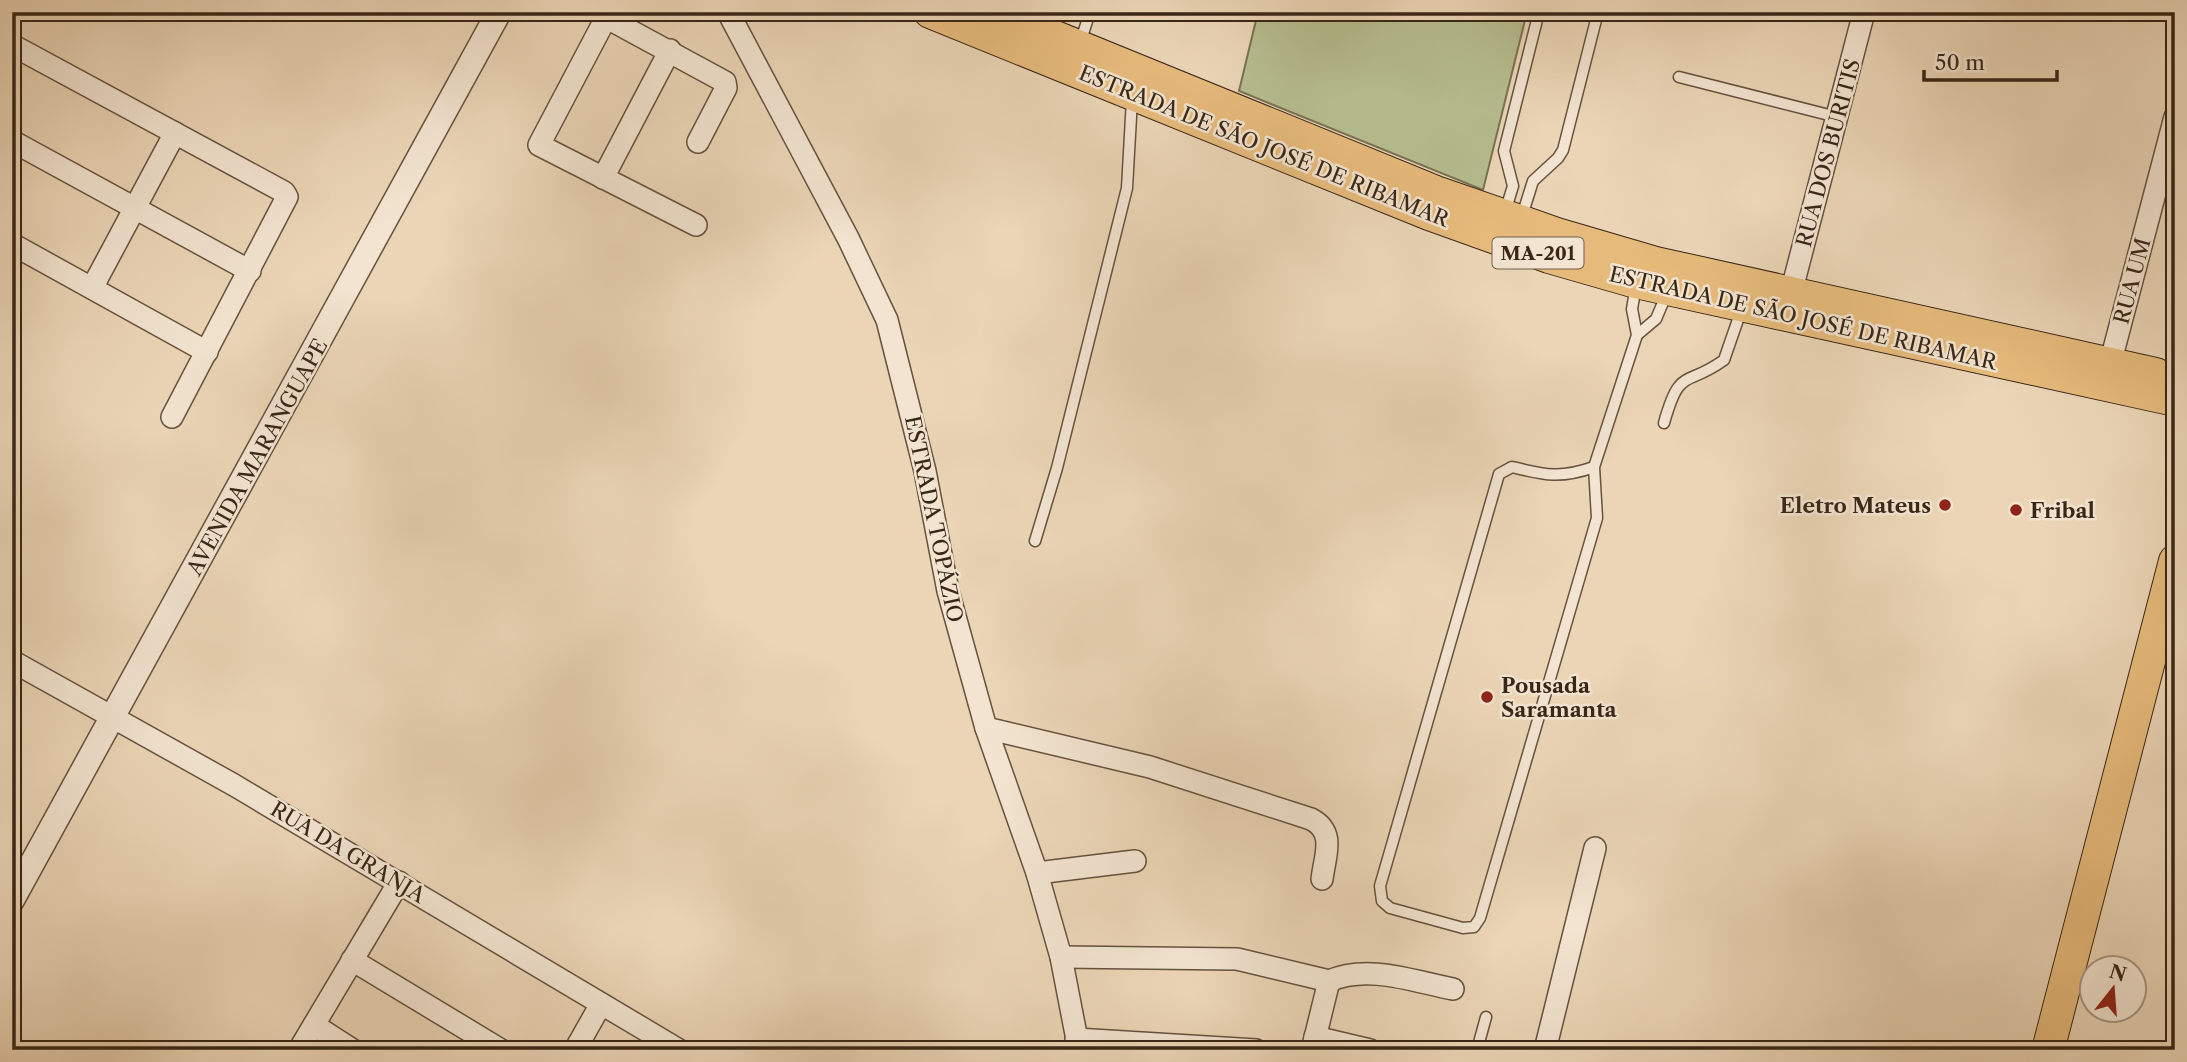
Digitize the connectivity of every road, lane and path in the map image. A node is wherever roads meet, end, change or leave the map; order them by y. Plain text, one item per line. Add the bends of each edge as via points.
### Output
1 (499, 12) edge
2 (728, 12) edge
3 (930, 12) edge
4 (994, 12) edge
5 (1090, 12) edge
6 (1539, 12) edge
7 (1598, 12) edge
8 (1864, 12) edge
9 (604, 14) edge
10 (12, 45) edge
11 (1079, 46) junction
12 (670, 50) junction
13 (1679, 77) dead end
14 (1133, 93) junction
15 (1837, 117) junction
16 (2175, 117) edge
17 (175, 133) junction
18 (12, 141) edge
19 (698, 142) dead end
20 (603, 178) junction
21 (134, 208) junction
22 (1512, 219) junction
23 (696, 225) dead end
24 (12, 244) edge
25 (250, 271) junction
26 (1636, 282) junction
27 (92, 288) junction
28 (1669, 289) junction
29 (1791, 293) junction
30 (1743, 306) junction
31 (1637, 335) junction
32 (207, 352) junction
33 (2110, 363) junction
34 (2175, 378) edge
35 (2175, 400) edge
36 (172, 416) dead end
37 (1664, 423) dead end
38 (1594, 467) junction
39 (1035, 541) dead end
40 (2175, 561) edge
41 (12, 661) edge
42 (114, 718) junction
43 (986, 728) junction
44 (1595, 848) dead end
45 (1135, 861) dead end
46 (1037, 873) junction
47 (1322, 879) dead end
48 (399, 882) junction
49 (12, 900) edge
50 (1061, 957) junction
51 (352, 960) junction
52 (1329, 981) junction
53 (1452, 989) dead end
54 (601, 1004) junction
55 (1486, 1017) dead end
56 (314, 1025) junction
57 (1313, 1043) edge
58 (1078, 1044) edge
59 (299, 1050) edge
60 (353, 1050) edge
61 (501, 1050) edge
62 (575, 1050) edge
63 (679, 1050) edge
64 (1256, 1050) edge
65 (1370, 1050) edge
66 (1477, 1050) edge
67 (1545, 1050) edge
68 (2049, 1050) edge

1 - 42 street, AVENIDA MARANGUAPE
2 - 43 street, ESTRADA TOPÁZIO via 887,320 925,471 948,591
3 - 14 main road, ESTRADA DE SÃO JOSÉ DE RIBAMAR / MA-201
4 - 11 main road, ESTRADA DE SÃO JOSÉ DE RIBAMAR / MA-201
5 - 11 lane
6 - 22 lane via 1504,151 1513,186
7 - 22 lane via 1563,150 1533,181
8 - 15 street, RUA DOS BURITIS
9 - 12 street
9 - 20 street via 539,145
10 - 17 street
11 - 22 main road, ESTRADA DE SÃO JOSÉ DE RIBAMAR / MA-201
12 - 19 street via 725,82
12 - 20 street
13 - 15 lane
14 - 26 main road, ESTRADA DE SÃO JOSÉ DE RIBAMAR / MA-201 via 1441,219
14 - 39 lane via 1127,188
15 - 29 street, RUA DOS BURITIS
16 - 33 street, RUA UM
17 - 21 street
17 - 25 street via 284,192 286,204
18 - 21 street
20 - 23 street
21 - 25 street
21 - 27 street
22 - 29 main road, ESTRADA DE SÃO JOSÉ DE RIBAMAR / MA-201 via 1656,263
24 - 27 street
25 - 32 street
26 - 28 main road, ESTRADA DE SÃO JOSÉ DE RIBAMAR / MA-201
26 - 31 lane via 1632,309
27 - 32 street
28 - 30 main road, ESTRADA DE SÃO JOSÉ DE RIBAMAR / MA-201
28 - 31 lane via 1656,319
29 - 33 main road, ESTRADA DE SÃO JOSÉ DE RIBAMAR / MA-201
30 - 35 main road, ESTRADA DE SÃO JOSÉ DE RIBAMAR / MA-201
30 - 37 lane via 1724,360 1683,380 1672,395
31 - 38 lane
32 - 36 street
33 - 34 main road, ESTRADA DE SÃO JOSÉ DE RIBAMAR / MA-201
38 - 38 lane via 1569,476 1511,467 1499,474 1380,886 1382,901 1390,908 1463,928 1474,927 1480,918 1597,518
40 - 68 main road
41 - 42 street, RUA DA GRANJA
42 - 48 street, RUA DA GRANJA
42 - 49 street, AVENIDA MARANGUAPE
43 - 46 street, ESTRADA TOPÁZIO
43 - 47 street via 1150,767 1311,819 1323,825 1328,835
44 - 67 street
45 - 46 street
46 - 50 street, ESTRADA TOPÁZIO
48 - 51 street
48 - 54 street, RUA DA GRANJA
50 - 52 street via 1237,959
50 - 58 street, ESTRADA TOPÁZIO
51 - 56 street
51 - 61 street
52 - 53 street via 1363,972
52 - 57 street
54 - 62 street
54 - 63 street, RUA DA GRANJA
55 - 66 lane
56 - 59 street
56 - 60 street
57 - 65 street
58 - 64 street

